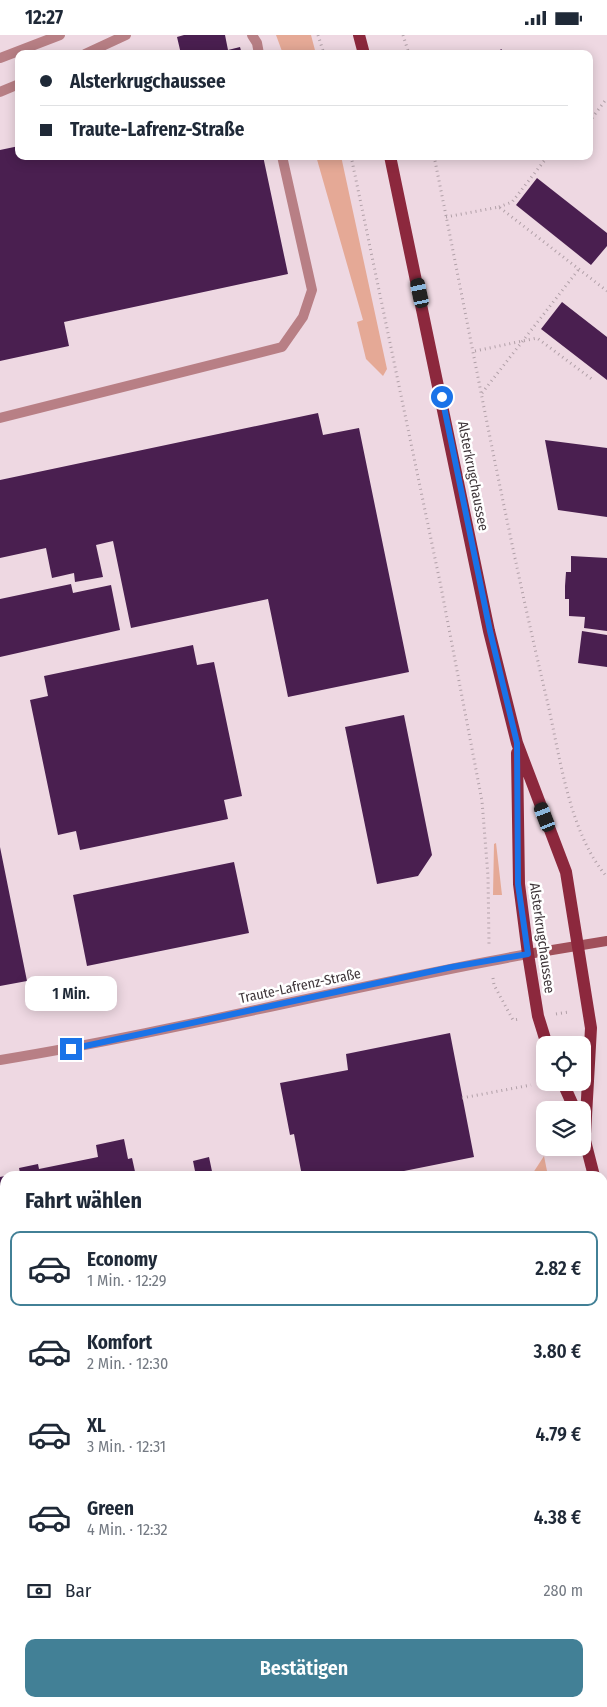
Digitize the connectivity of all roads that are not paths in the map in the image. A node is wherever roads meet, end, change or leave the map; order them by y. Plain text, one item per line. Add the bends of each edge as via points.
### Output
1 (60, 35) edge
2 (126, 35) edge
3 (252, 35) edge
4 (359, 35) edge
5 (21, 50) edge
6 (94, 50) edge
7 (258, 50) edge
8 (363, 50) edge
9 (15, 52) edge
10 (0, 58) edge
11 (15, 86) edge
12 (0, 92) edge
13 (283, 160) edge
14 (391, 160) edge
15 (0, 418) edge
16 (517, 743) junction
17 (607, 941) edge
18 (579, 945) junction
19 (528, 954) junction
20 (544, 1036) edge
21 (0, 1060) edge
22 (586, 1101) edge
23 (590, 1156) edge
24 (593, 1171) edge

1 - 5 street
2 - 6 street
3 - 7 street
4 - 8 main road
9 - 10 street
11 - 12 street
13 - 15 street via 312,290 303,317 282,347
14 - 16 main road, Alsterkrugchaussee via 490,631
16 - 18 main road, Alsterkrugchaussee via 566,872
16 - 19 main road, Alsterkrugchaussee via 518,884
17 - 18 main road, Traute-Lafrenz-Straße
18 - 19 main road, Traute-Lafrenz-Straße
18 - 22 main road, Alsterkrugchaussee via 591,1028
19 - 20 main road, Alsterkrugchaussee
19 - 21 street, Traute-Lafrenz-Straße via 452,967 89,1045
23 - 24 main road, Alsterkrugchaussee

